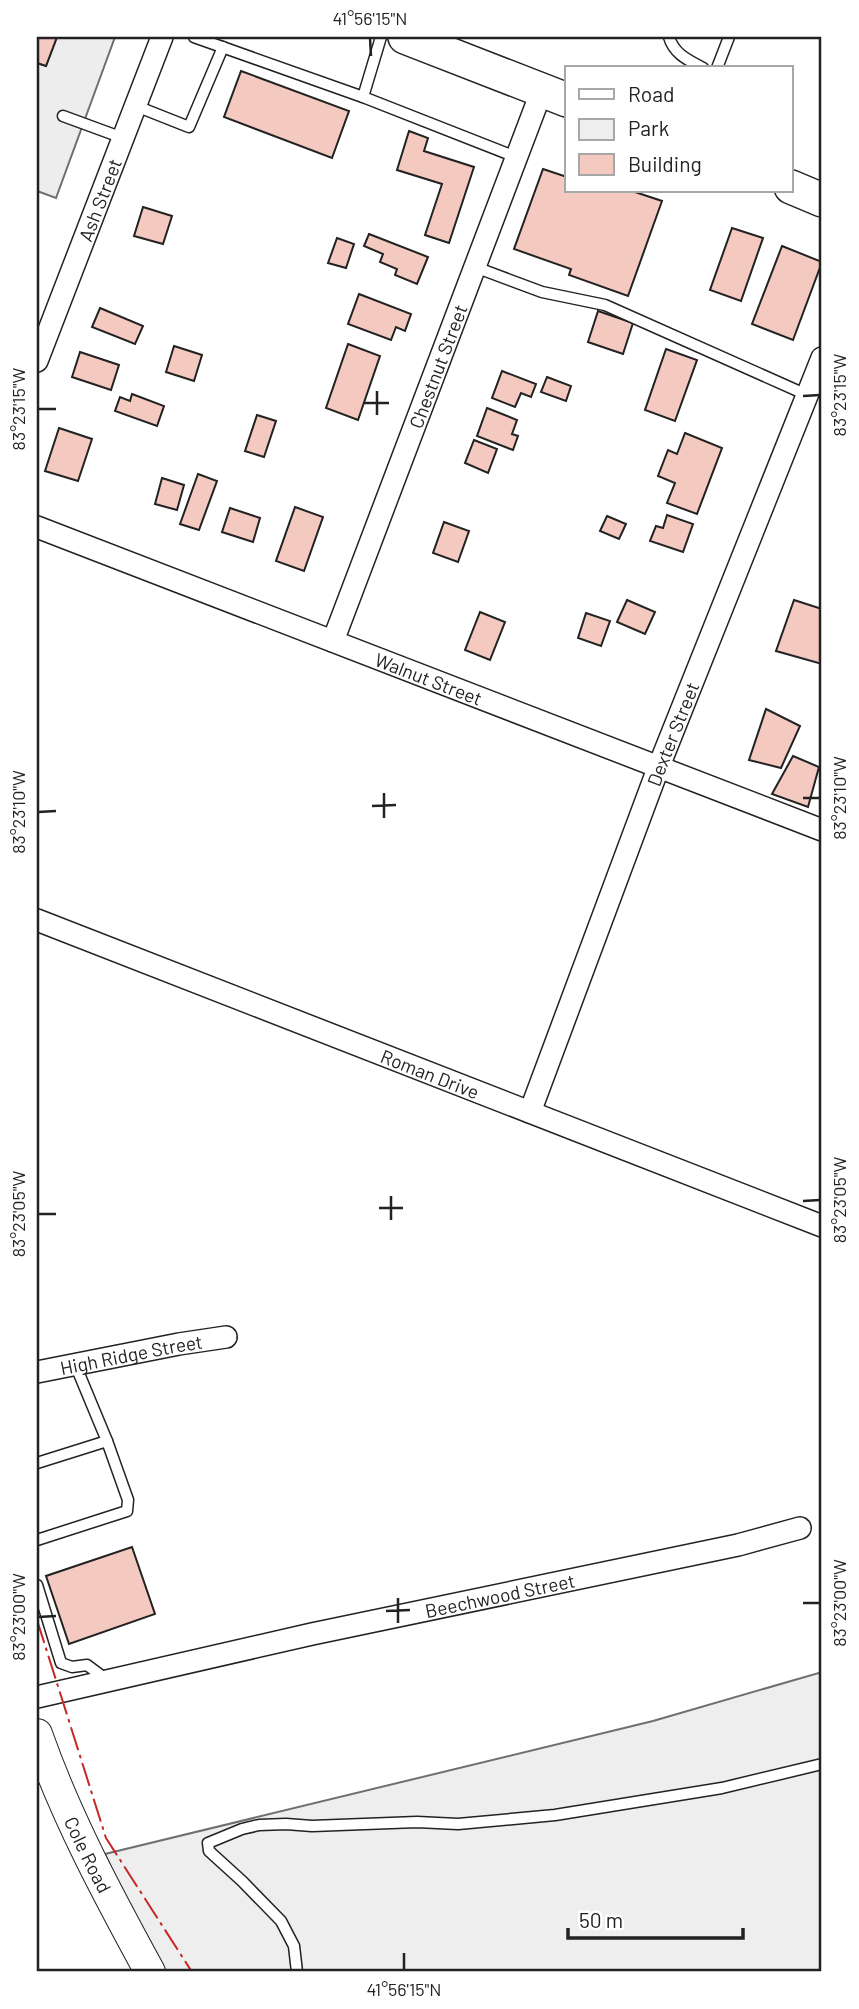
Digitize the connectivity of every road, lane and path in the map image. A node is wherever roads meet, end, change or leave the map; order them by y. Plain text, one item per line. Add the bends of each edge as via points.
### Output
1 (162, 37) edge
2 (194, 37) edge
3 (381, 37) edge
4 (405, 37) edge
5 (669, 37) edge
6 (729, 37) edge
7 (223, 47) junction
8 (699, 66) edge
9 (718, 66) edge
10 (554, 95) edge
11 (363, 97) junction
12 (136, 106) junction
13 (63, 116) dead end
14 (123, 138) junction
15 (516, 157) junction
16 (792, 187) edge
17 (822, 200) edge
18 (475, 267) junction
19 (822, 358) edge
20 (37, 362) edge
21 (807, 395) junction
22 (37, 527) edge
23 (333, 641) junction
24 (659, 766) junction
25 (822, 831) edge
26 (37, 920) edge
27 (530, 1112) junction
28 (822, 1226) edge
29 (226, 1337) dead end
30 (75, 1364) junction
31 (37, 1372) edge
32 (107, 1441) junction
33 (37, 1463) edge
34 (800, 1528) dead end
35 (37, 1540) edge
36 (37, 1585) edge
37 (107, 1681) junction
38 (37, 1697) edge
39 (37, 1734) edge
40 (822, 1764) edge
41 (150, 1972) edge
42 (297, 1972) edge

1 - 12 street, Ash Street
2 - 7 lane
3 - 11 lane
4 - 10 main road
5 - 8 lane via 684,58
6 - 9 lane
7 - 11 lane
7 - 12 lane via 190,127
10 - 15 street, Chestnut Street
11 - 15 lane
12 - 14 street, Ash Street
13 - 14 lane
14 - 20 street, Ash Street
15 - 18 street, Chestnut Street
16 - 17 main road
18 - 21 lane via 542,292 605,305
18 - 23 street, Chestnut Street
19 - 21 street, Dexter Street
21 - 24 street, Dexter Street
22 - 23 street, Walnut Street
23 - 24 street, Walnut Street
24 - 25 street, Walnut Street
24 - 27 street, Dexter Street
26 - 27 street, Roman Drive
27 - 28 street, Roman Drive
29 - 30 street, High Ridge Street
30 - 31 street, High Ridge Street
30 - 32 lane
32 - 33 lane
32 - 35 lane via 128,1500 127,1511
34 - 37 street, Beechwood Street
36 - 37 lane via 61,1663 88,1665
37 - 38 street, Beechwood Street
39 - 41 street, Cole Road via 67,1811
40 - 42 lane via 722,1788 555,1815 458,1824 259,1825 208,1843 219,1862 281,1921 294,1946

